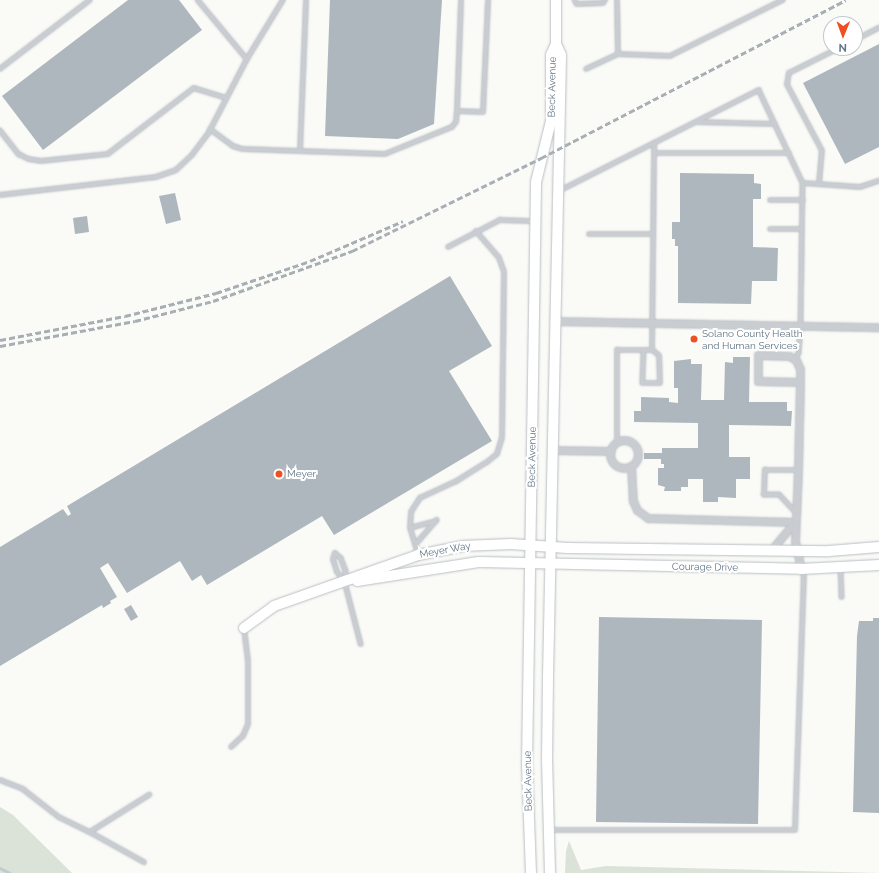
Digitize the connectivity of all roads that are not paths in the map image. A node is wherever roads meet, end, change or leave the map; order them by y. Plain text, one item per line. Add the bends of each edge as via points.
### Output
1 (90, 0) edge
2 (198, 0) edge
3 (283, 0) edge
4 (306, 0) edge
5 (461, 0) edge
6 (488, 0) edge
7 (556, 0) edge
8 (575, 0) edge
9 (605, 0) edge
10 (617, 0) edge
11 (783, 0) edge
12 (879, 28) edge
13 (863, 36) edge
14 (556, 44) junction
15 (618, 54) junction
16 (823, 56) edge
17 (247, 59) junction
18 (0, 69) edge
19 (586, 69) dead end
20 (227, 98) junction
21 (457, 111) junction
22 (696, 122) junction
23 (775, 124) junction
24 (210, 129) junction
25 (0, 130) edge
26 (654, 143) junction
27 (300, 151) junction
28 (654, 153) junction
29 (789, 153) junction
30 (879, 181) edge
31 (803, 182) junction
32 (819, 184) junction
33 (558, 191) junction
34 (0, 195) edge
35 (770, 200) dead end
36 (803, 200) junction
37 (536, 221) junction
38 (770, 229) dead end
39 (802, 229) junction
40 (476, 232) junction
41 (589, 234) dead end
42 (653, 234) junction
43 (448, 247) dead end
44 (554, 321) junction
45 (651, 323) junction
46 (802, 326) junction
47 (879, 327) edge
48 (644, 350) junction
49 (652, 350) junction
50 (796, 360) junction
51 (800, 382) junction
52 (617, 442) junction
53 (552, 450) junction
54 (610, 451) junction
55 (631, 466) junction
56 (798, 470) junction
57 (795, 512) junction
58 (795, 522) junction
59 (410, 528) junction
60 (415, 545) junction
61 (530, 545) junction
62 (550, 546) junction
63 (879, 547) edge
64 (772, 549) junction
65 (797, 551) junction
66 (418, 555) junction
67 (530, 563) junction
68 (550, 564) junction
69 (879, 565) edge
70 (801, 568) junction
71 (841, 568) junction
72 (345, 582) junction
73 (842, 597) dead end
74 (244, 628) joint
75 (360, 644) dead end
76 (230, 746) dead end
77 (0, 780) edge
78 (149, 795) dead end
79 (549, 830) junction
80 (90, 832) junction
81 (144, 862) dead end
82 (531, 873) edge
83 (550, 873) edge

1 - 18 lane
2 - 17 lane
3 - 17 lane
4 - 27 lane
5 - 21 lane
6 - 21 lane via 483,112
7 - 14 street, Beck Avenue
8 - 9 lane via 577,4 603,3
10 - 15 lane
11 - 15 lane via 670,56
12 - 13 lane
14 - 33 street, Beck Avenue via 561,55
14 - 37 street, Beck Avenue via 551,55 551,121 537,173
15 - 19 lane
16 - 32 lane via 789,73 787,85 822,151
17 - 20 lane
20 - 24 lane
20 - 25 lane via 194,88 108,154 41,161 29,159 19,154
21 - 27 lane via 456,122 452,127 384,154
22 - 23 lane
22 - 23 lane via 759,90
22 - 26 lane
23 - 29 lane
24 - 27 lane via 233,146 243,149
24 - 34 lane via 192,155 176,170 156,177
26 - 28 lane
26 - 33 lane
28 - 29 lane
28 - 42 lane
29 - 31 lane
30 - 32 lane via 860,187
31 - 32 lane
31 - 36 lane
33 - 44 street, Beck Avenue
35 - 36 lane
36 - 39 lane
37 - 40 lane via 500,220
37 - 61 street, Beck Avenue
38 - 39 lane
39 - 46 lane
40 - 43 lane
40 - 59 lane via 499,258 504,272 502,438 498,454 486,463 455,482 420,498 411,512
41 - 42 lane
42 - 45 lane
44 - 45 street
44 - 53 street, Beck Avenue
45 - 46 street
45 - 49 lane
46 - 47 street
46 - 50 lane via 800,353
48 - 49 lane
48 - 49 lane via 643,383 660,382 660,356
48 - 52 lane via 617,350
50 - 51 street via 800,369
50 - 51 street via 789,356 758,355 758,381
51 - 56 street
52 - 54 street
52 - 55 street via 625,441 636,448 637,460
53 - 54 street
53 - 62 street, Beck Avenue
54 - 55 street via 614,464 622,468
55 - 58 street via 633,501 642,515 648,518
56 - 57 street
56 - 57 lane via 765,470 764,495 779,495
57 - 58 street
58 - 64 street
58 - 65 street
59 - 60 lane
59 - 60 lane via 437,520
60 - 66 lane
61 - 62 street, Meyer Way
61 - 66 street, Meyer Way via 463,546
61 - 67 street, Beck Avenue
62 - 64 street, Courage Drive
62 - 68 street, Beck Avenue
63 - 65 street, Courage Drive
64 - 65 street, Courage Drive
65 - 70 street
66 - 72 street, Meyer Way
67 - 68 street, Courage Drive
67 - 72 street, Meyer Way via 479,562
67 - 82 street, Beck Avenue via 527,764
68 - 70 street, Courage Drive
68 - 79 street, Beck Avenue via 546,761
69 - 71 street, Courage Drive
70 - 71 street, Courage Drive
70 - 79 lane via 804,578 795,830
71 - 73 lane
72 - 72 lane via 341,558 335,553 335,566
72 - 74 street, Meyer Way via 274,606
72 - 75 lane
74 - 76 lane via 248,661 248,724 243,736
77 - 80 lane via 23,789 60,817
78 - 80 lane
79 - 83 street, Beck Avenue
80 - 81 lane

